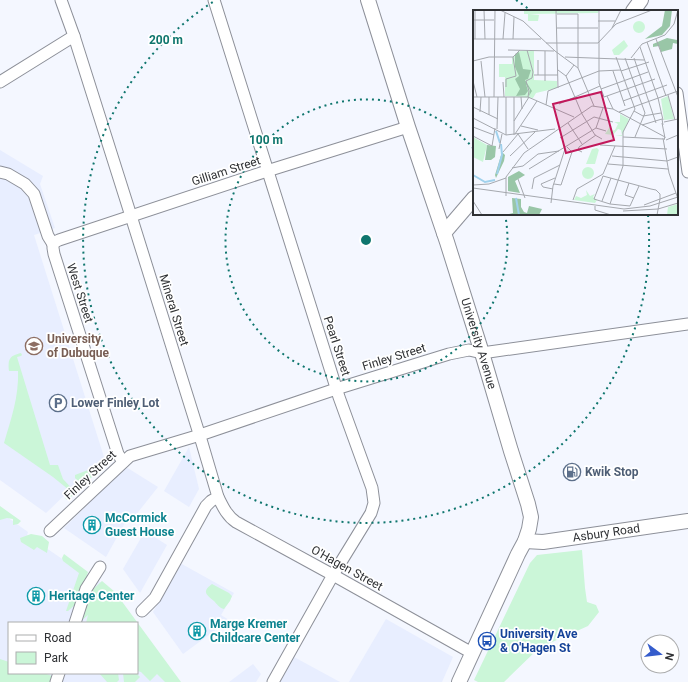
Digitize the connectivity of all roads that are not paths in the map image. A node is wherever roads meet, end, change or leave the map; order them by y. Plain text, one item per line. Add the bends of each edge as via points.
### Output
1 (214, 0) edge
2 (368, 0) edge
3 (641, 0) edge
4 (60, 1) edge
5 (634, 10) edge
6 (74, 36) junction
7 (0, 82) edge
8 (678, 100) edge
9 (408, 127) junction
10 (268, 171) junction
11 (0, 172) edge
12 (688, 172) edge
13 (473, 199) edge
14 (131, 216) junction
15 (444, 233) junction
16 (53, 244) junction
17 (688, 324) edge
18 (482, 352) junction
19 (336, 388) junction
20 (200, 435) junction
21 (123, 462) junction
22 (218, 497) junction
23 (688, 521) edge
24 (50, 531) dead end
25 (525, 541) junction
26 (100, 568) dead end
27 (333, 575) junction
28 (142, 611) dead end
29 (75, 622) edge
30 (472, 654) junction
31 (273, 682) edge
32 (458, 682) edge

1 - 10 street, Pearl Street
2 - 9 main road, University Avenue
3 - 5 main road
4 - 6 street, Mineral Street
6 - 7 street
6 - 14 street, Mineral Street
8 - 12 street
9 - 10 street, Gilliam Street
9 - 15 main road, University Avenue
10 - 14 street, Gilliam Street
10 - 19 street, Pearl Street
11 - 16 street, West Street via 25,184 34,194
13 - 15 main road
14 - 16 street, Gilliam Street via 58,240
14 - 20 street, Mineral Street
15 - 18 main road, University Avenue
16 - 21 street, West Street via 54,254 118,454
17 - 18 street, Finley Street
18 - 19 street, Finley Street via 469,350 449,354
18 - 25 main road, University Avenue via 528,504 530,522
19 - 20 street, Finley Street
19 - 27 street, Pearl Street via 372,488 374,503 372,513
20 - 21 street, Finley Street via 130,456
20 - 22 street, Mineral Street
21 - 24 street, Finley Street
22 - 27 street, O'Hagen Street via 230,518
22 - 28 street via 206,506 155,598
23 - 25 main road, Asbury Road via 543,542
25 - 30 main road, University Avenue
26 - 29 street via 86,589
27 - 30 street, O'Hagen Street
27 - 31 street, Pearl Street
30 - 32 main road, University Avenue

